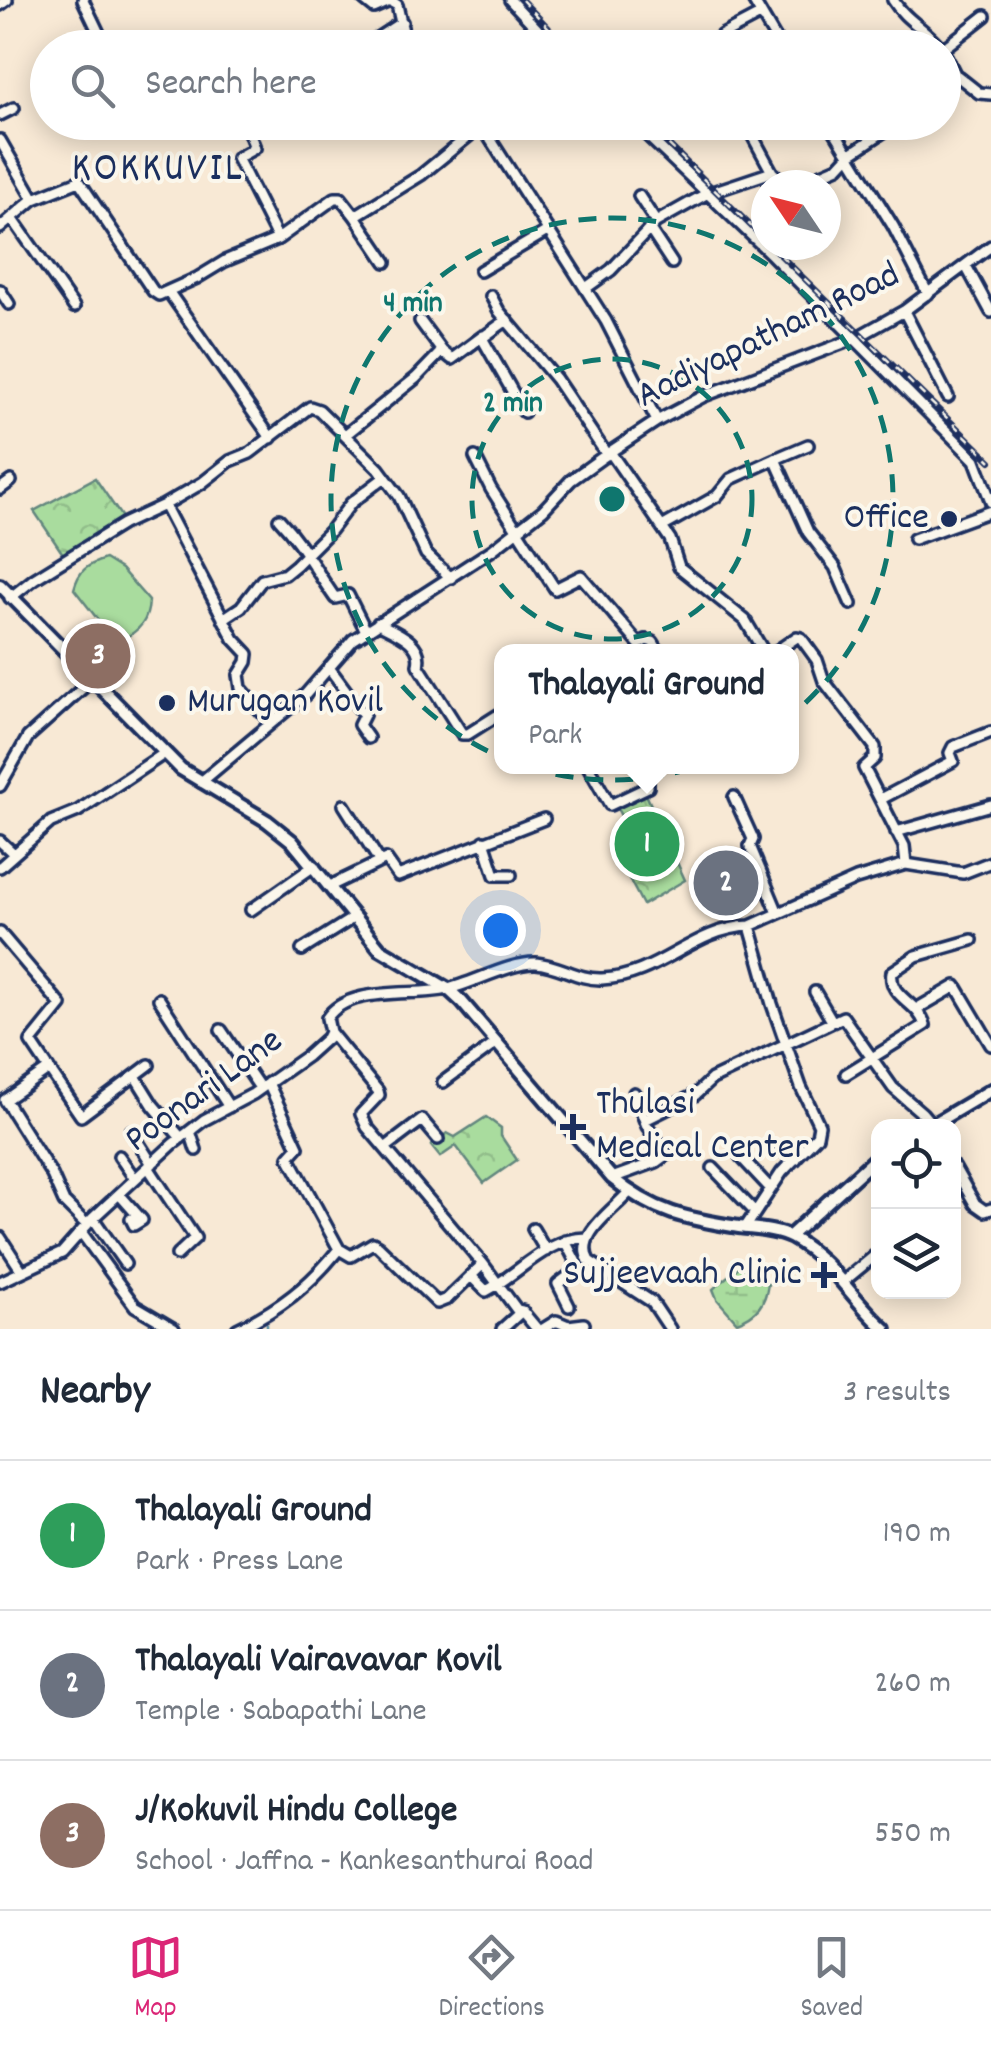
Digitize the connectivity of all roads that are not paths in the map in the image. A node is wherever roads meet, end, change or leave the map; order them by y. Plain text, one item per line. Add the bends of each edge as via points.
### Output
1 (7, 0) edge
2 (83, 0) edge
3 (364, 0) edge
4 (510, 0) edge
5 (753, 0) edge
6 (893, 0) edge
7 (0, 5) edge
8 (760, 15) junction
9 (985, 16) dead end
10 (402, 22) junction
11 (97, 30) edge
12 (390, 30) edge
13 (403, 30) edge
14 (534, 30) edge
15 (732, 30) edge
16 (770, 30) edge
17 (925, 30) edge
18 (961, 34) edge
19 (961, 79) edge
20 (991, 94) edge
21 (14, 108) dead end
22 (0, 116) edge
23 (0, 140) edge
24 (252, 140) edge
25 (462, 140) edge
26 (491, 140) edge
27 (651, 140) edge
28 (755, 140) edge
29 (840, 140) edge
30 (872, 140) edge
31 (850, 155) junction
32 (771, 170) edge
33 (827, 170) edge
34 (751, 179) edge
35 (706, 194) junction
36 (638, 196) dead end
37 (34, 199) junction
38 (355, 216) junction
39 (12, 218) junction
40 (652, 225) junction
41 (0, 228) edge
42 (548, 230) junction
43 (278, 238) junction
44 (991, 246) edge
45 (386, 262) dead end
46 (672, 262) dead end
47 (966, 266) junction
48 (480, 271) dead end
49 (586, 288) junction
50 (0, 290) edge
51 (168, 291) junction
52 (928, 294) junction
53 (491, 296) dead end
54 (9, 304) dead end
55 (74, 307) dead end
56 (904, 311) junction
57 (991, 312) edge
58 (506, 320) junction
59 (420, 321) dead end
60 (483, 336) junction
61 (854, 338) junction
62 (442, 351) junction
63 (948, 398) dead end
64 (524, 412) dead end
65 (657, 421) junction
66 (344, 436) junction
67 (271, 438) junction
68 (808, 446) dead end
69 (609, 454) junction
70 (475, 457) dead end
71 (775, 459) junction
72 (385, 477) junction
73 (12, 481) dead end
74 (0, 489) edge
75 (991, 502) edge
76 (164, 505) junction
77 (991, 511) edge
78 (279, 519) dead end
79 (662, 526) junction
80 (517, 531) junction
81 (914, 539) dead end
82 (307, 553) junction
83 (451, 578) junction
84 (0, 585) edge
85 (10, 598) junction
86 (851, 604) dead end
87 (223, 619) junction
88 (378, 623) junction
89 (366, 630) junction
90 (639, 644) edge
91 (759, 644) edge
92 (787, 644) edge
93 (330, 669) junction
94 (93, 680) junction
95 (494, 718) edge
96 (270, 722) junction
97 (991, 732) edge
98 (368, 738) dead end
99 (165, 753) junction
100 (593, 774) edge
101 (201, 782) junction
102 (648, 782) dead end
103 (0, 786) edge
104 (734, 797) dead end
105 (881, 799) junction
106 (344, 805) dead end
107 (991, 805) edge
108 (544, 819) dead end
109 (896, 832) junction
110 (0, 840) edge
111 (484, 841) junction
112 (13, 853) junction
113 (380, 862) junction
114 (991, 862) edge
115 (906, 864) junction
116 (314, 866) junction
117 (0, 867) edge
118 (511, 875) dead end
119 (330, 886) junction
120 (251, 910) dead end
121 (778, 914) junction
122 (353, 918) junction
123 (750, 926) junction
124 (0, 933) edge
125 (972, 940) dead end
126 (302, 950) dead end
127 (448, 989) junction
128 (814, 992) dead end
129 (159, 1000) dead end
130 (918, 1008) junction
131 (832, 1021) junction
132 (221, 1030) dead end
133 (330, 1032) junction
134 (496, 1043) junction
135 (991, 1044) edge
136 (788, 1046) junction
137 (872, 1056) junction
138 (150, 1065) dead end
139 (48, 1068) junction
140 (846, 1074) dead end
141 (135, 1076) junction
142 (443, 1082) dead end
143 (264, 1086) junction
144 (991, 1090) edge
145 (634, 1092) dead end
146 (229, 1106) junction
147 (925, 1119) edge
148 (943, 1119) edge
149 (645, 1120) junction
150 (131, 1131) dead end
151 (186, 1135) junction
152 (438, 1139) dead end
153 (385, 1148) junction
154 (780, 1149) dead end
155 (196, 1150) dead end
156 (118, 1156) dead end
157 (740, 1156) dead end
158 (796, 1159) junction
159 (871, 1162) edge
160 (150, 1166) junction
161 (713, 1168) dead end
162 (612, 1178) junction
163 (961, 1178) edge
164 (135, 1180) junction
165 (770, 1188) junction
166 (629, 1192) junction
167 (119, 1194) junction
168 (991, 1209) edge
169 (755, 1212) junction
170 (131, 1218) dead end
171 (87, 1225) junction
172 (745, 1228) junction
173 (534, 1229) dead end
174 (790, 1236) junction
175 (0, 1237) edge
176 (586, 1238) junction
177 (565, 1241) junction
178 (339, 1249) junction
179 (546, 1251) junction
180 (177, 1254) dead end
181 (871, 1259) edge
182 (125, 1264) dead end
183 (484, 1264) junction
184 (22, 1272) junction
185 (471, 1276) junction
186 (844, 1281) junction
187 (0, 1282) edge
188 (498, 1285) junction
189 (569, 1306) dead end
190 (522, 1311) junction
191 (267, 1314) junction
192 (584, 1324) dead end
193 (174, 1329) edge
194 (237, 1329) edge
195 (266, 1329) edge
196 (502, 1329) edge
197 (540, 1329) edge
198 (670, 1329) edge
199 (885, 1329) edge

1 - 7 street
2 - 11 street
3 - 10 street via 370,7 398,4
4 - 14 street
5 - 8 street
6 - 17 street
8 - 15 street
8 - 16 street
9 - 18 street
10 - 12 street
10 - 13 street
19 - 20 street
21 - 22 street
23 - 37 street
24 - 43 street via 255,148 237,158
25 - 38 street via 422,175
26 - 42 street
27 - 35 street
28 - 32 street
29 - 31 street
30 - 31 street
31 - 33 street
31 - 52 street
34 - 35 street
35 - 40 street
35 - 61 street
36 - 40 street
37 - 39 street
37 - 51 street via 78,180 152,291
38 - 43 street via 338,197
38 - 45 street
39 - 41 street
39 - 55 street
40 - 46 street
40 - 49 street
42 - 48 street
42 - 49 street
43 - 51 street
44 - 47 street, Aadiyapatham Road
47 - 52 street, Aadiyapatham Road
47 - 57 street
49 - 65 street
50 - 54 street
51 - 67 street
52 - 56 street, Aadiyapatham Road
53 - 58 street
56 - 61 street, Aadiyapatham Road
56 - 63 street
58 - 60 street
58 - 69 street
59 - 62 street
60 - 62 street via 452,359
60 - 64 street
61 - 65 street, Aadiyapatham Road
61 - 75 street via 975,460
62 - 66 street
65 - 69 street, Aadiyapatham Road
66 - 67 street via 310,407
66 - 72 street
67 - 76 street
68 - 71 street
69 - 79 street
69 - 80 street, Aadiyapatham Road
70 - 80 street
71 - 79 street via 731,479 716,496
71 - 86 street
72 - 82 street
72 - 83 street via 426,554
73 - 74 street
76 - 85 street
76 - 87 street
77 - 81 street
78 - 82 street
79 - 91 street via 679,567 745,620
80 - 83 street, Aadiyapatham Road
80 - 90 street via 554,589 581,576
82 - 87 street via 286,574 262,580
82 - 89 street via 335,598 348,595
83 - 88 street, Aadiyapatham Road
84 - 85 main road
85 - 94 main road
87 - 96 street via 249,657 239,675 241,688
88 - 89 street, Aadiyapatham Road
88 - 95 street via 417,649 418,666 462,734
89 - 93 street, Aadiyapatham Road
92 - 105 street via 802,638 824,682 875,747 876,758 864,768
93 - 96 street, Aadiyapatham Road
93 - 98 street via 364,715 359,725
94 - 99 main road
94 - 103 street via 28,737
96 - 101 street, Aadiyapatham Road
97 - 105 street via 953,747 953,761
99 - 101 main road
99 - 112 street
100 - 102 street via 610,805
101 - 116 main road via 278,829
104 - 121 street
105 - 109 street
106 - 113 street
107 - 109 street
108 - 111 street
109 - 115 street
110 - 112 street
111 - 113 street via 398,876 388,861
111 - 118 street via 495,875
112 - 117 street
113 - 119 street
114 - 115 street via 964,872
115 - 121 street
116 - 119 main road
116 - 120 street
119 - 122 main road
121 - 123 street
122 - 126 street
122 - 127 main road via 380,949
123 - 127 street via 706,934 632,976 581,978 534,963
123 - 136 street
124 - 139 street via 61,1005 32,1042
125 - 130 street via 916,956 892,972 893,986
127 - 133 street, Poonari Lane via 348,1000 327,1018
127 - 134 main road
128 - 131 street
129 - 146 street
130 - 135 street via 956,986
130 - 137 street via 925,1025
131 - 136 street
131 - 137 street via 843,1016
132 - 143 street
133 - 143 street, Poonari Lane
133 - 153 street via 378,1091 361,1114
134 - 142 street
134 - 162 main road
136 - 149 street via 712,1079
136 - 158 street via 819,1125
137 - 140 street
137 - 147 street via 892,1088
138 - 141 street
139 - 141 street via 80,1116
139 - 171 street via 5,1100 64,1202
141 - 151 street via 153,1105
143 - 146 street, Poonari Lane
143 - 178 street via 298,1147 289,1157
144 - 148 main road
145 - 149 street
146 - 151 street, Poonari Lane
149 - 162 street via 667,1154
150 - 160 street
151 - 155 street
151 - 160 street, Poonari Lane
152 - 153 street via 422,1120
153 - 183 street
154 - 158 street
156 - 164 street
157 - 165 street
158 - 165 street
159 - 174 main road
160 - 164 street, Poonari Lane
160 - 180 street via 195,1238
161 - 169 street
162 - 166 main road
163 - 168 street via 980,1209
164 - 167 street, Poonari Lane
165 - 169 street
166 - 172 main road via 666,1213
166 - 176 street
167 - 170 street via 142,1220 134,1225
167 - 171 street, Poonari Lane
169 - 172 street
171 - 182 street
171 - 184 street, Poonari Lane via 62,1253
171 - 193 street via 136,1306
172 - 174 main road
173 - 179 street
174 - 186 main road
175 - 184 street
176 - 177 street
176 - 198 street via 589,1261 652,1302
177 - 179 street
177 - 189 street via 579,1268 558,1284
178 - 185 street via 352,1256 373,1243 437,1303
178 - 191 street
179 - 188 street
181 - 186 street
183 - 185 street
183 - 188 street
184 - 187 street, Poonari Lane
185 - 188 street via 486,1292
186 - 199 main road
188 - 190 street
190 - 196 street
190 - 197 street
191 - 194 street
191 - 195 street
192 - 197 street via 556,1321

